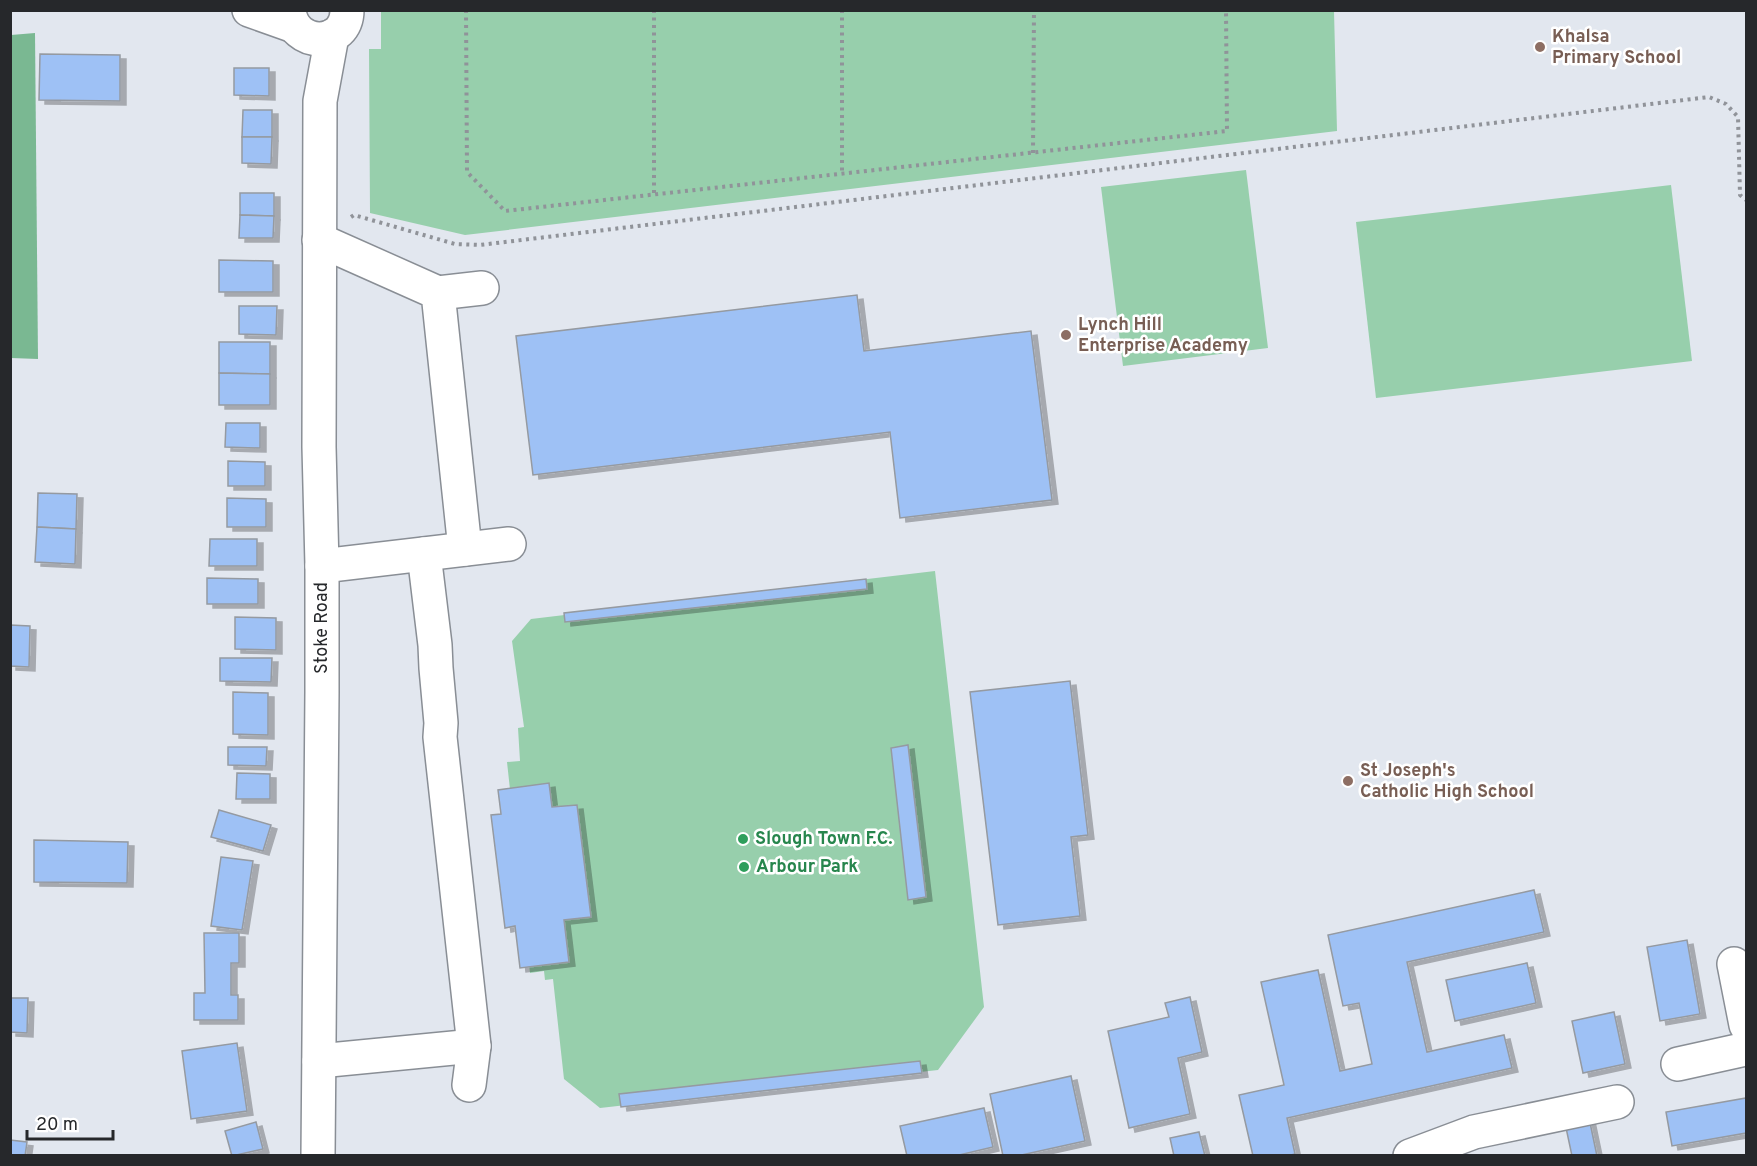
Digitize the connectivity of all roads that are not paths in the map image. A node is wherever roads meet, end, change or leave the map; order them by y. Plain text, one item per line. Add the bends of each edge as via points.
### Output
1 (249, 10) edge
2 (314, 24) edge
3 (319, 240) junction
4 (482, 288) dead end
5 (438, 293) junction
6 (509, 544) dead end
7 (465, 549) junction
8 (424, 554) junction
9 (322, 566) junction
10 (1734, 964) dead end
11 (1746, 1025) edge
12 (474, 1046) junction
13 (1746, 1049) edge
14 (319, 1061) junction
15 (1678, 1064) dead end
16 (470, 1085) dead end
17 (1617, 1102) dead end
18 (318, 1155) edge
19 (1410, 1155) edge

1 - 2 main road
2 - 3 main road, Stoke Road via 320,101
3 - 5 main road
3 - 9 main road, Stoke Road
4 - 5 main road
5 - 7 main road
6 - 7 main road
7 - 8 main road
8 - 9 main road
8 - 12 main road
9 - 14 main road, Stoke Road
10 - 11 main road
12 - 14 main road
12 - 16 main road
13 - 15 main road
14 - 18 main road, Stoke Road
17 - 19 main road via 1474,1132

